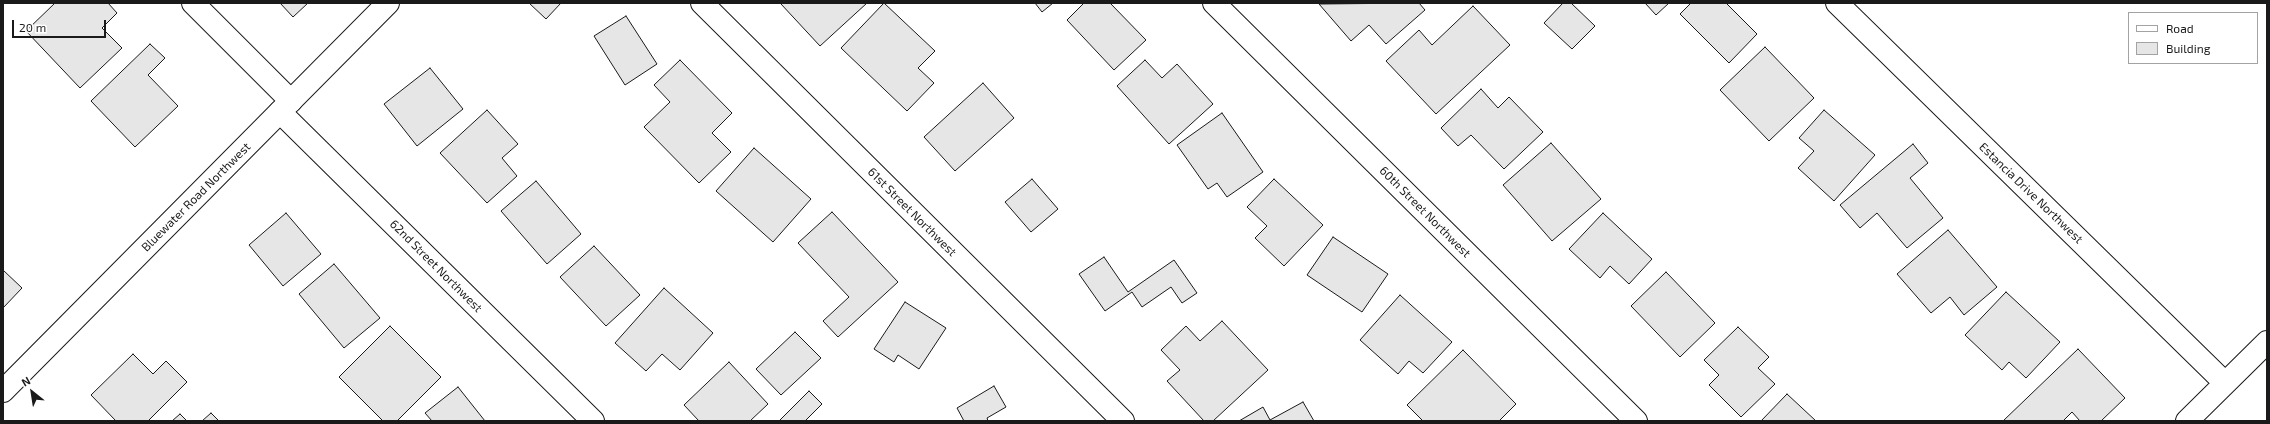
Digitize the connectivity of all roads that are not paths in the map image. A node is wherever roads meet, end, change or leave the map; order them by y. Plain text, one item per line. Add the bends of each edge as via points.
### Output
1 (193, 3) edge
2 (388, 3) edge
3 (702, 3) edge
4 (1214, 3) edge
5 (1837, 3) edge
6 (286, 106) junction
7 (2267, 342) edge
8 (2225, 383) junction
9 (3, 391) edge
10 (593, 421) edge
11 (1123, 421) edge
12 (1636, 421) edge
13 (2187, 421) edge

1 - 6 street, 62nd Street Northwest
2 - 6 street, Bluewater Road Northwest
3 - 11 street, 61st Street Northwest
4 - 12 street, 60th Street Northwest
5 - 8 street, Estancia Drive Northwest
6 - 9 street, Bluewater Road Northwest
6 - 10 street, 62nd Street Northwest
7 - 8 street
8 - 13 street

